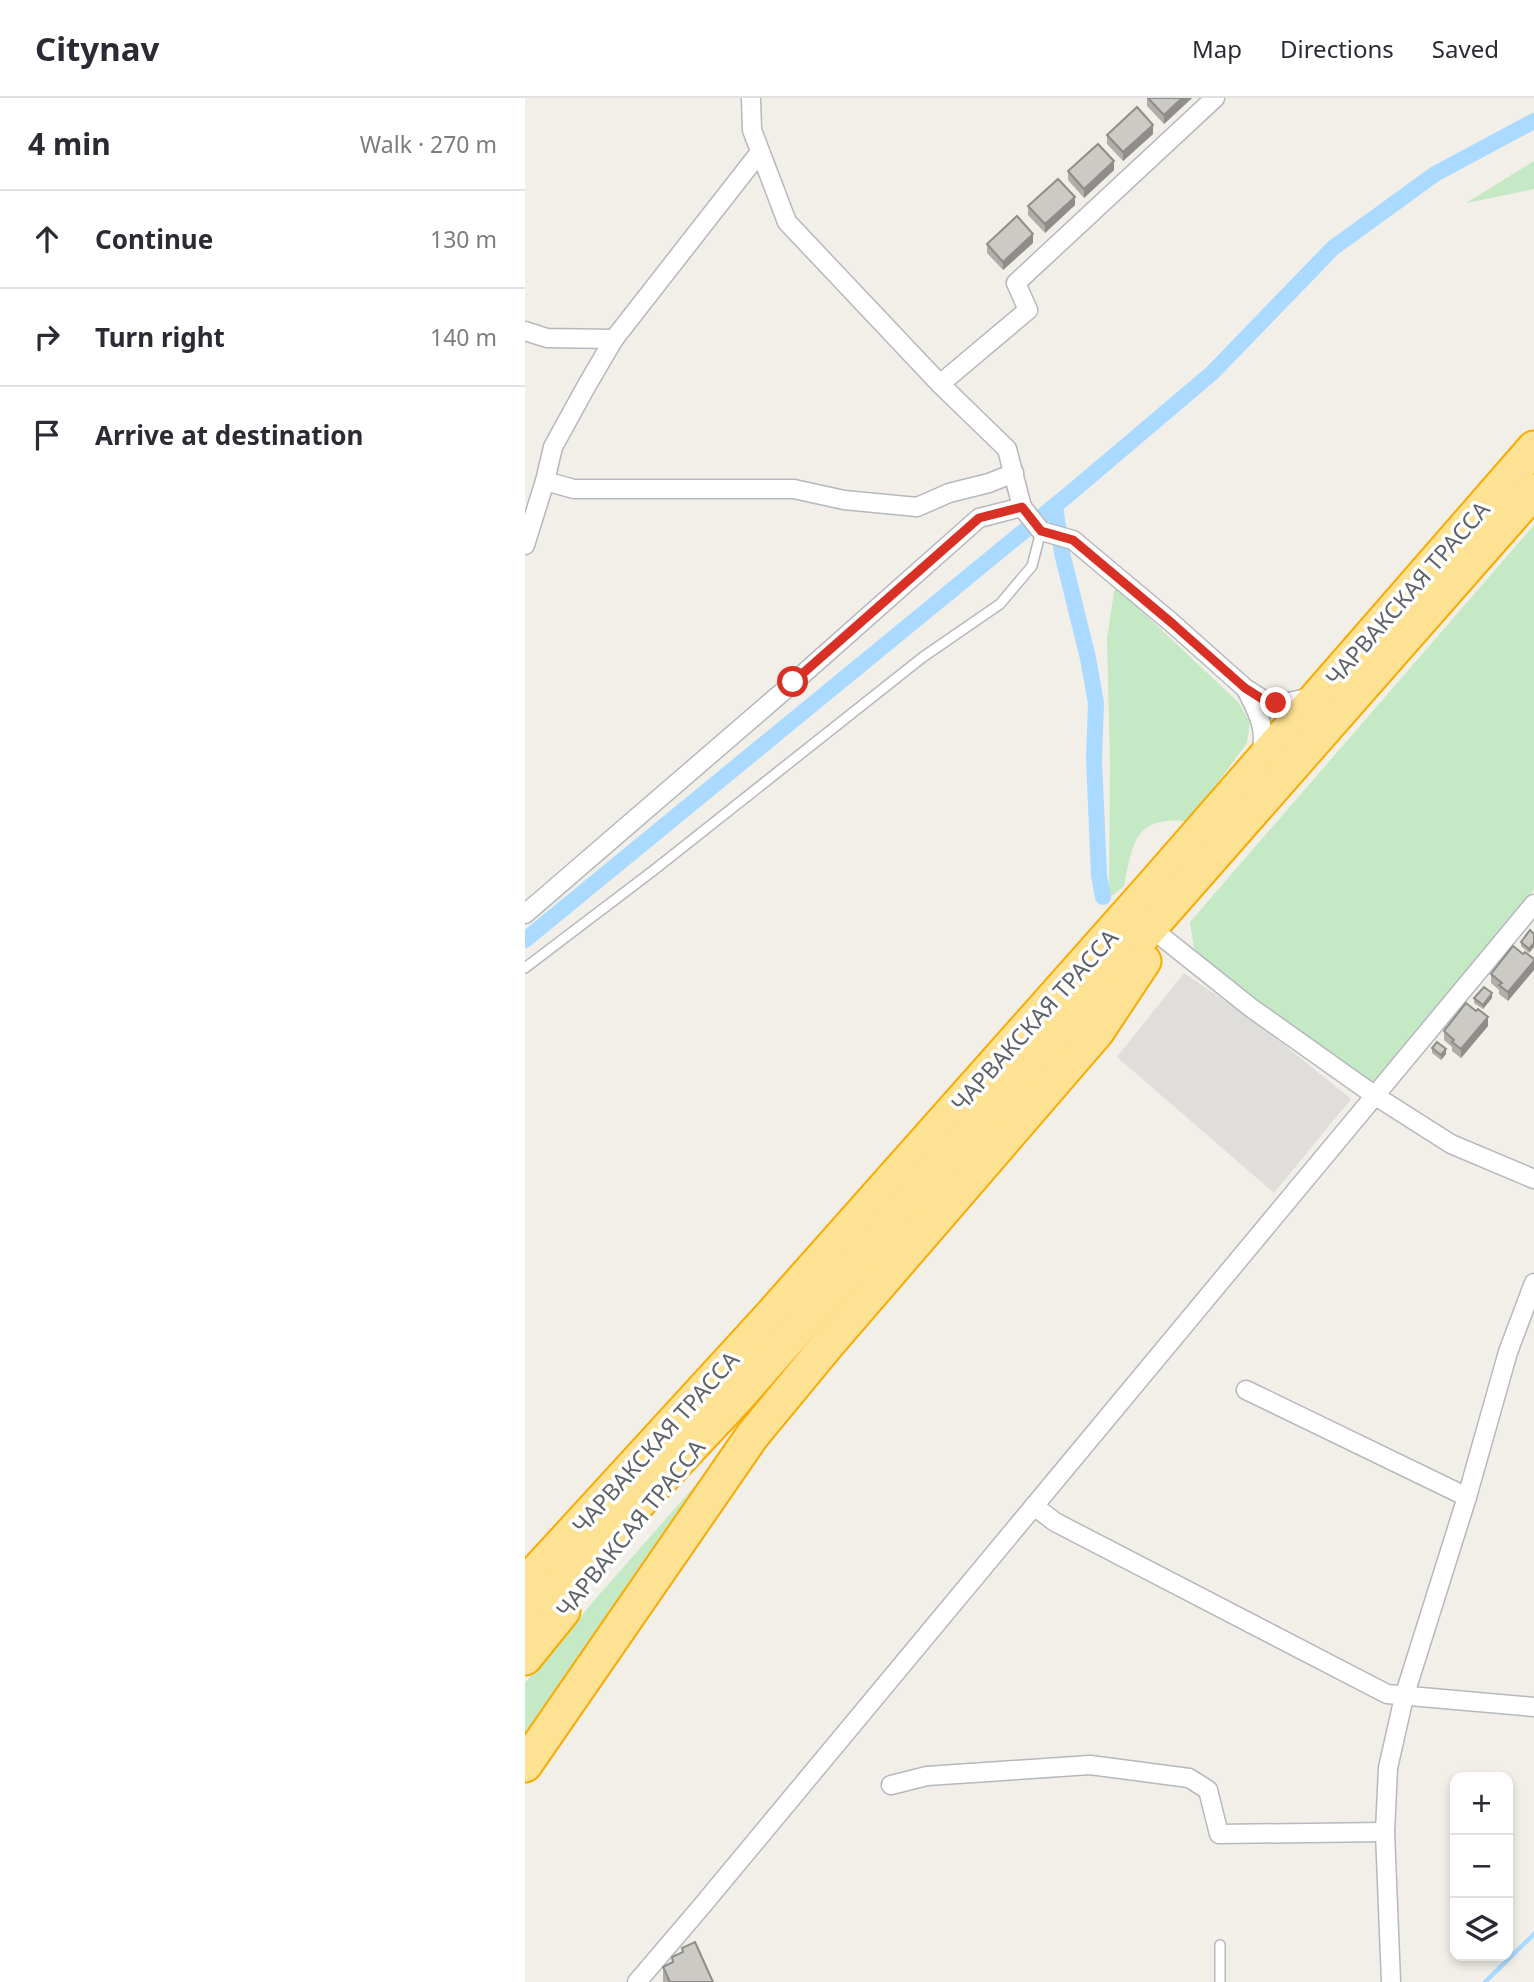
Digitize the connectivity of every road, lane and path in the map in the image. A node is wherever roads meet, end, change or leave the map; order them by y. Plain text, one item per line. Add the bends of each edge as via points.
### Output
1 (751, 98) edge
2 (1215, 98) edge
3 (760, 152) junction
4 (525, 331) edge
5 (614, 339) junction
6 (940, 384) junction
7 (1534, 448) edge
8 (1014, 472) junction
9 (545, 481) junction
10 (1534, 491) edge
11 (1022, 507) junction
12 (1041, 531) junction
13 (525, 545) edge
14 (1245, 688) junction
15 (1323, 690) junction
16 (1259, 762) junction
17 (1187, 887) junction
18 (1534, 904) edge
19 (525, 914) edge
20 (1161, 936) junction
21 (525, 968) edge
22 (1374, 1095) junction
23 (1534, 1179) edge
24 (1534, 1283) edge
25 (1246, 1390) dead end
26 (736, 1399) junction
27 (1467, 1497) junction
28 (1034, 1506) junction
29 (525, 1584) edge
30 (525, 1624) edge
31 (525, 1658) edge
32 (1404, 1697) junction
33 (1534, 1706) edge
34 (525, 1765) edge
35 (891, 1785) dead end
36 (1385, 1832) junction
37 (1220, 1945) dead end
38 (637, 1982) edge
39 (1220, 1982) edge
40 (1391, 1982) edge

1 - 3 street via 752,130
2 - 6 street via 1016,283 1028,310
3 - 5 street
3 - 6 street via 787,222
4 - 5 street via 547,338
5 - 9 street via 553,447
6 - 8 street via 1007,449
7 - 15 highway, ЧАРВАКСКАЯ ТРАССА
8 - 9 street via 917,507 844,500 794,489 574,489
8 - 11 street
9 - 13 street
10 - 17 highway, ЧАРВАКСКАЯ ТРАССА
11 - 12 street
11 - 19 street via 979,518
12 - 14 street via 1073,540
12 - 21 lane via 1032,566 1000,604 923,657
14 - 15 street via 1267,702 1285,704
14 - 16 street via 1262,726
15 - 16 highway, ЧАРВАКСКАЯ ТРАССА
16 - 29 highway, ЧАРВАКСКАЯ ТРАССА via 766,1321
17 - 20 highway
17 - 26 highway, ЧАРВАКСКАЯ ТРАССА
18 - 22 street
20 - 22 street via 1250,1007
20 - 34 highway via 1097,1032 752,1436
22 - 23 street via 1451,1144
22 - 28 street
24 - 27 street via 1508,1352
25 - 27 street
26 - 30 highway, ЧАРВАКСКАЯ ТРАССА
26 - 31 highway, ЧАРВАКСАЯ ТРАССА
27 - 32 street
28 - 32 street via 1055,1522 1387,1694
28 - 38 street
32 - 33 street
32 - 36 street via 1388,1768
35 - 36 street via 927,1776 1090,1765 1189,1778 1208,1790 1219,1833
36 - 40 street
37 - 39 lane

